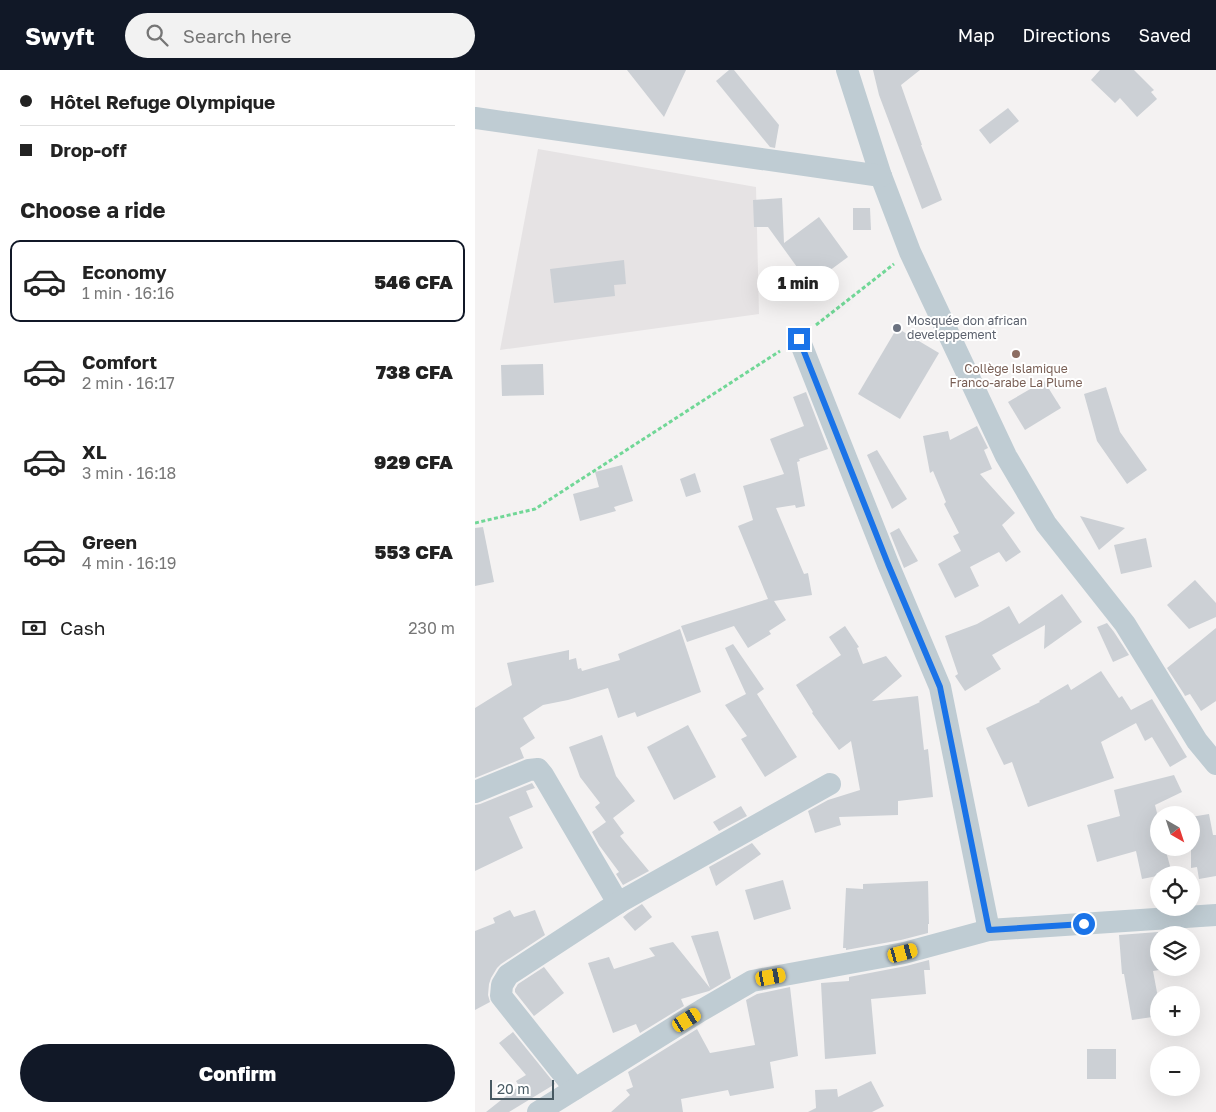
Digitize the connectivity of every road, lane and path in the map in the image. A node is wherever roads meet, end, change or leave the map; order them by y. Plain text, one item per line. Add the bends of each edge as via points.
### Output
1 (847, 70) edge
2 (475, 118) edge
3 (881, 176) junction
4 (910, 252) junction
5 (799, 339) junction
6 (475, 523) edge
7 (1216, 764) edge
8 (830, 784) dead end
9 (475, 792) edge
10 (618, 903) junction
11 (1216, 915) edge
12 (989, 930) junction
13 (575, 1089) junction
14 (538, 1112) edge

1 - 3 street
2 - 3 street
3 - 4 street
4 - 5 path
4 - 7 street via 1006,456 1046,524 1125,624 1197,741
5 - 6 path via 535,508
5 - 12 street via 940,687
8 - 10 street
9 - 10 street via 538,769
10 - 13 street via 507,975 502,984 501,996
11 - 12 street
12 - 13 street via 903,953 753,981
13 - 14 street

